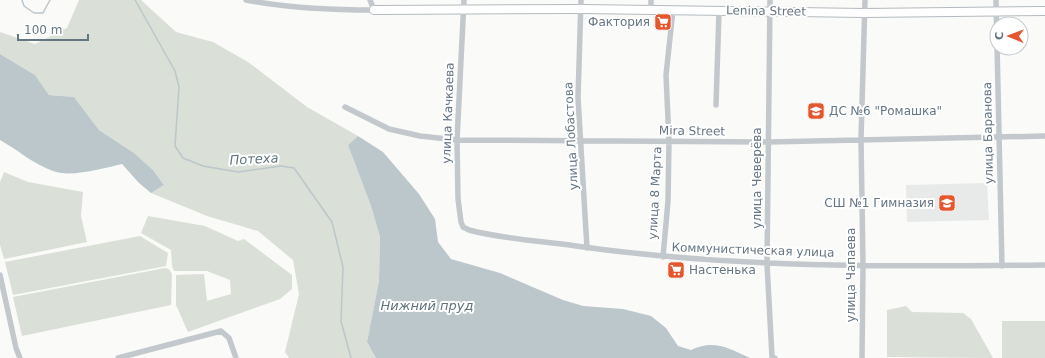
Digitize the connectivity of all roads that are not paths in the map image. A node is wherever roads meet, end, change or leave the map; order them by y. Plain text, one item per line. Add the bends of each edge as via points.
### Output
1 (246, 0) edge
2 (370, 0) edge
3 (464, 0) edge
4 (651, 0) edge
5 (770, 0) edge
6 (864, 0) edge
7 (996, 0) edge
8 (581, 4) edge
9 (374, 10) junction
10 (463, 10) junction
11 (651, 10) junction
12 (673, 10) junction
13 (719, 11) junction
14 (770, 11) junction
15 (1045, 11) edge
16 (996, 12) junction
17 (864, 13) junction
18 (716, 105) dead end
19 (345, 107) dead end
20 (1045, 136) edge
21 (999, 137) junction
22 (861, 139) junction
23 (457, 140) junction
24 (582, 140) junction
25 (669, 141) junction
26 (768, 142) junction
27 (463, 227) joint
28 (587, 248) junction
29 (663, 257) junction
30 (768, 264) junction
31 (863, 265) junction
32 (1045, 265) edge
33 (1002, 266) junction
34 (0, 276) edge
35 (141, 355) edge
36 (774, 357) edge
37 (20, 358) edge
38 (118, 358) edge
39 (236, 358) edge
40 (862, 358) edge

1 - 9 street via 270,5 328,10
2 - 9 street
3 - 10 street, улица Качкаева
4 - 11 street
5 - 14 street, улица Чеверёва
6 - 17 street, улица Чапаева
7 - 16 street, улица Баранова
8 - 10 street, Lenina Street
8 - 11 street, Lenina Street
8 - 24 street, улица Лобастова via 578,98
9 - 10 street, Lenina Street
10 - 23 street, улица Качкаева
11 - 12 street, Lenina Street
12 - 13 street, Lenina Street
12 - 25 street, улица 8 Марта via 666,75
13 - 14 street, Lenina Street
13 - 18 street
14 - 17 street, Lenina Street
14 - 26 street, улица Чеверёва
15 - 16 street, Lenina Street
16 - 17 street, Lenina Street
16 - 21 street, улица Баранова
17 - 22 street, улица Чапаева
19 - 23 street, Mira Street via 389,128 420,136
20 - 21 street, Mira Street
21 - 22 street, Mira Street
21 - 33 street, улица Баранова
22 - 26 street, Mira Street
22 - 31 street, улица Чапаева
23 - 24 street, Mira Street
23 - 27 street, улица Качкаева via 458,199
24 - 25 street, Mira Street
24 - 28 street, улица Лобастова
25 - 26 street, Mira Street
25 - 29 street, улица 8 Марта via 668,201
26 - 30 street, улица Чеверёва
27 - 28 street, Коммунистическая улица via 476,232
28 - 29 street, Коммунистическая улица
29 - 30 street, Коммунистическая улица
30 - 31 street, Коммунистическая улица
30 - 36 street, улица Чеверёва
31 - 33 street, Коммунистическая улица
31 - 40 street, улица Чапаева
32 - 33 street, Коммунистическая улица
34 - 37 street
35 - 38 street
35 - 39 street via 221,331 230,338

